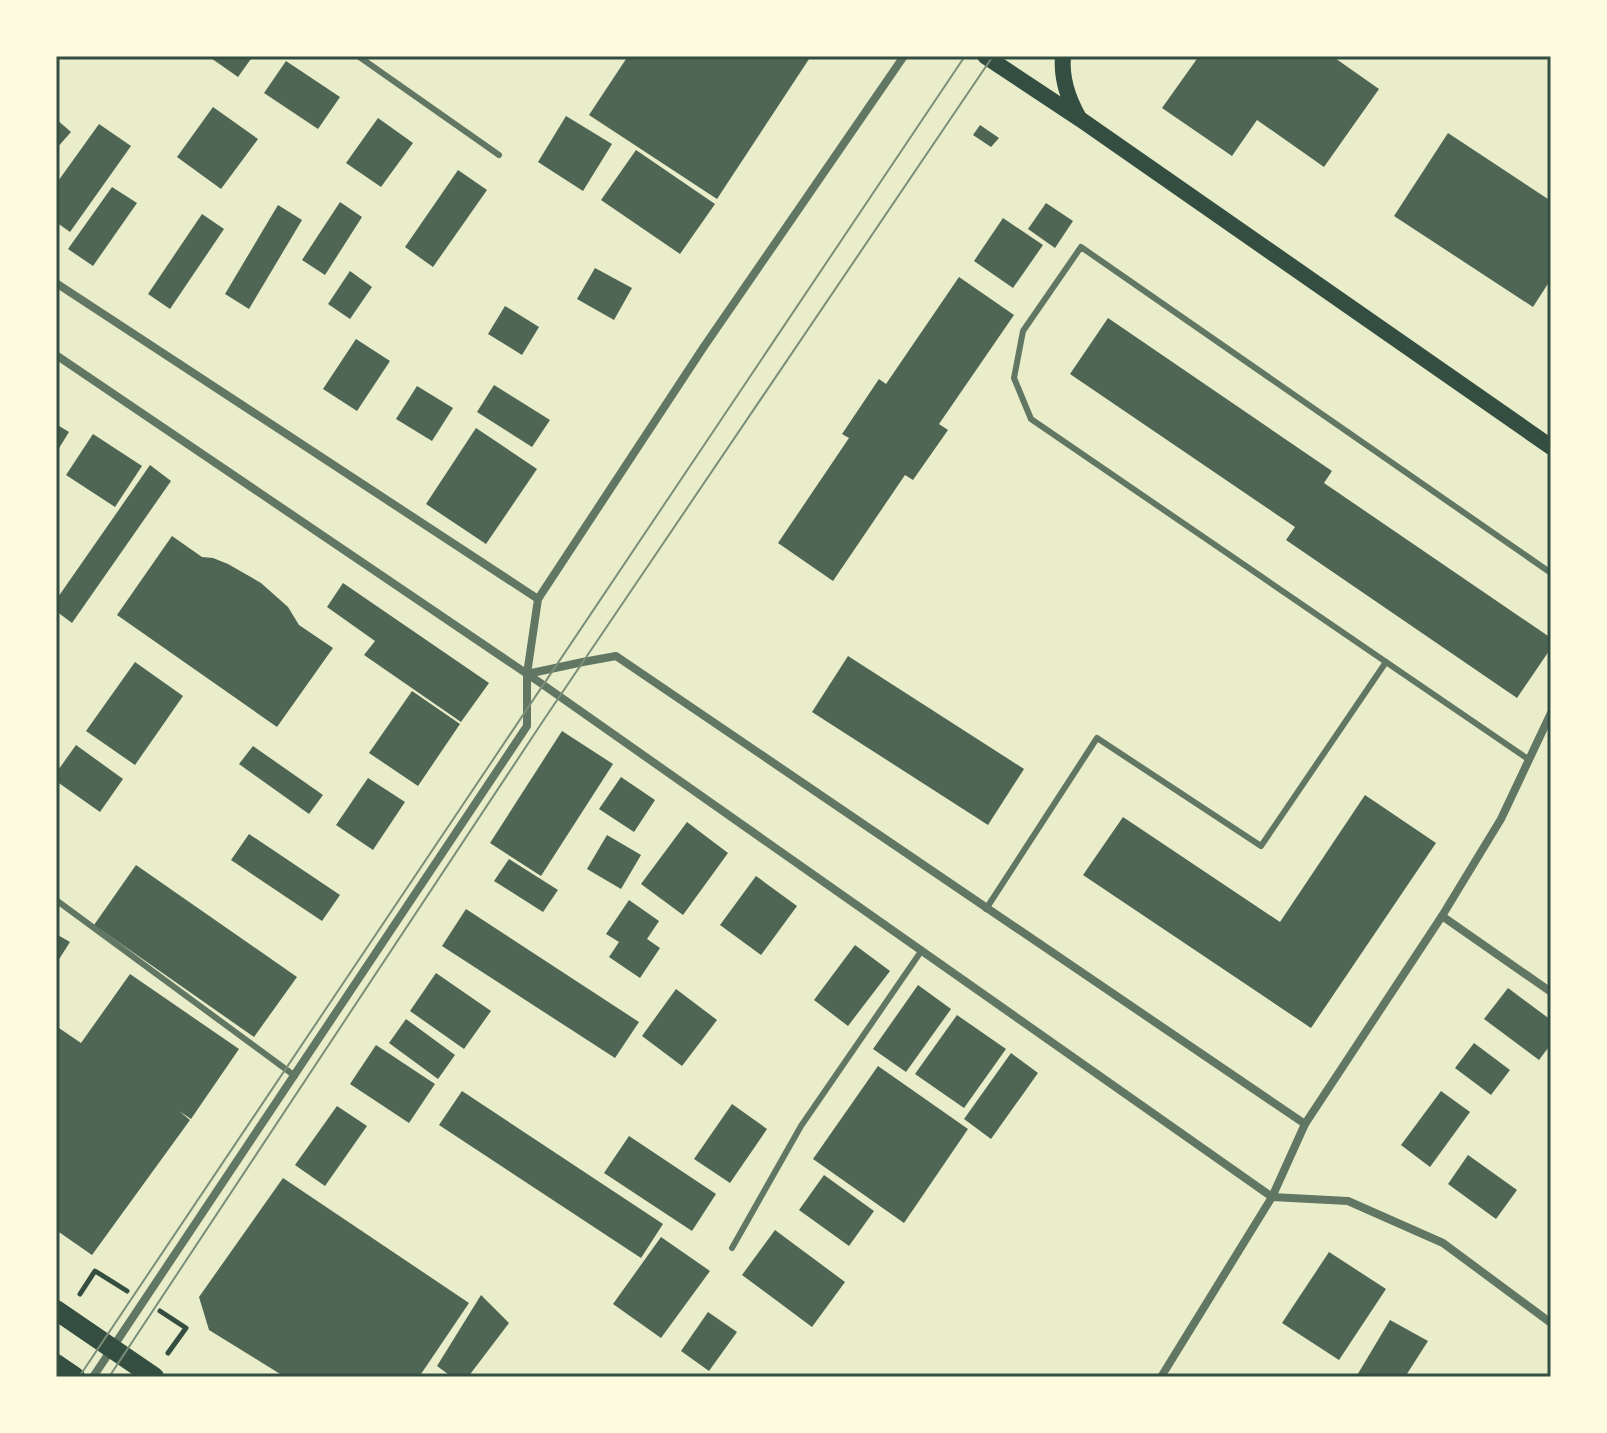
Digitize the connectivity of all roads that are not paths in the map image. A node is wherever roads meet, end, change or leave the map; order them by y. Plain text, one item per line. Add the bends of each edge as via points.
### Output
1 (358, 56) edge
2 (904, 56) edge
3 (1063, 56) edge
4 (991, 57) edge
5 (1080, 119) junction
6 (499, 155) dead end
7 (56, 283) edge
8 (56, 355) edge
9 (1551, 447) edge
10 (1551, 573) edge
11 (538, 599) junction
12 (1386, 662) junction
13 (527, 674) junction
14 (1551, 713) edge
15 (1528, 759) junction
16 (56, 900) edge
17 (986, 909) junction
18 (1442, 916) junction
19 (922, 950) junction
20 (1551, 992) edge
21 (295, 1076) junction
22 (1305, 1124) junction
23 (1272, 1197) junction
24 (732, 1248) dead end
25 (56, 1310) edge
26 (1551, 1323) edge
27 (112, 1348) junction
28 (56, 1364) edge
29 (75, 1377) edge
30 (93, 1377) edge
31 (154, 1377) edge
32 (1161, 1377) edge

1 - 6 lane
2 - 11 street
3 - 5 main road via 1065,84
4 - 5 main road
5 - 9 main road
7 - 11 street
8 - 13 street
10 - 12 lane via 1081,247 1023,331 1014,378 1031,419
11 - 13 street
12 - 15 lane
12 - 17 lane via 1261,846 1097,738
13 - 17 street via 616,656
13 - 19 street
13 - 21 street via 527,726
14 - 15 street
15 - 18 street via 1501,819
16 - 21 lane
17 - 22 street
18 - 20 street
18 - 22 street
19 - 23 street
19 - 24 lane via 801,1126
21 - 27 street
22 - 23 street
23 - 26 street via 1348,1201 1443,1243
23 - 32 street
25 - 27 main road
27 - 30 street
27 - 31 main road
28 - 29 main road

